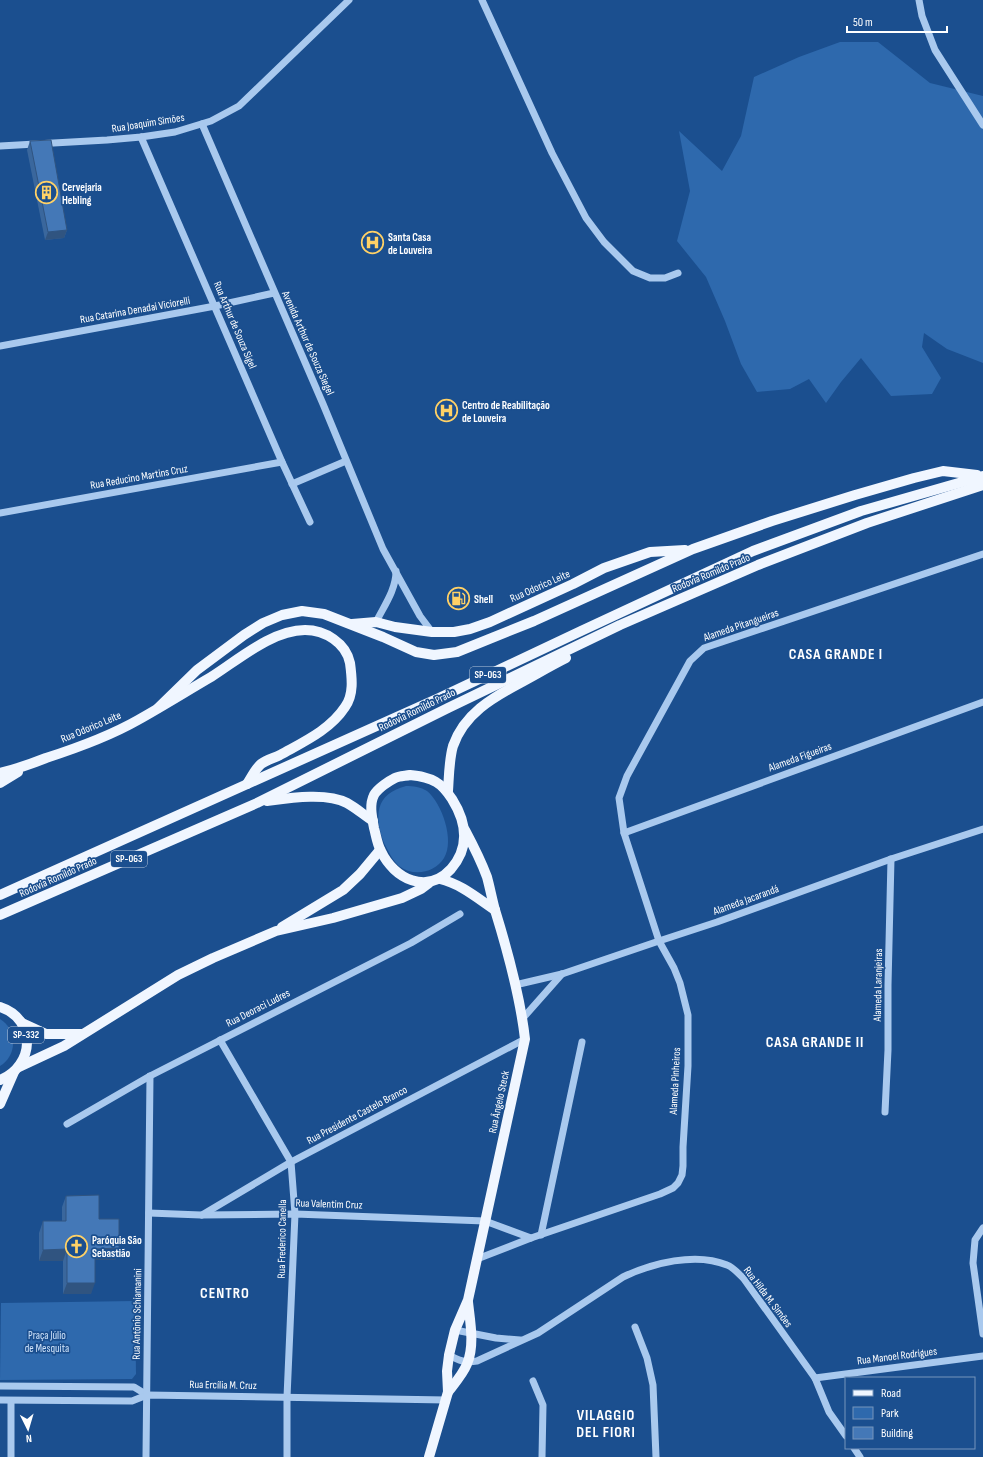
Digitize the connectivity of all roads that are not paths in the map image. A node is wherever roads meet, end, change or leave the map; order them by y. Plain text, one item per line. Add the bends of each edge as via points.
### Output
1 (349, 0) edge
2 (482, 0) edge
3 (919, 0) edge
4 (202, 124) junction
5 (983, 125) edge
6 (141, 137) junction
7 (0, 146) edge
8 (678, 273) dead end
9 (274, 293) junction
10 (215, 306) junction
11 (0, 346) edge
12 (346, 461) junction
13 (282, 462) junction
14 (983, 476) edge
15 (292, 484) junction
16 (983, 485) edge
17 (0, 513) edge
18 (310, 522) dead end
19 (693, 550) junction
20 (983, 554) edge
21 (396, 571) junction
22 (376, 622) junction
23 (348, 624) junction
24 (620, 625) junction
25 (432, 632) junction
26 (983, 702) edge
27 (158, 708) junction
28 (32, 763) junction
29 (0, 773) edge
30 (0, 783) edge
31 (247, 784) junction
32 (448, 791) junction
33 (257, 803) junction
34 (373, 821) junction
35 (983, 829) edge
36 (464, 830) junction
37 (624, 833) junction
38 (380, 850) junction
39 (891, 859) junction
40 (440, 879) junction
41 (429, 883) junction
42 (0, 895) edge
43 (495, 910) junction
44 (460, 914) dead end
45 (0, 915) edge
46 (276, 931) junction
47 (659, 941) junction
48 (562, 974) junction
49 (515, 985) junction
50 (0, 1007) edge
51 (523, 1018) junction
52 (22, 1023) junction
53 (82, 1034) junction
54 (525, 1039) junction
55 (220, 1040) junction
56 (582, 1042) dead end
57 (17, 1069) junction
58 (150, 1076) junction
59 (0, 1080) edge
60 (0, 1104) edge
61 (885, 1112) dead end
62 (67, 1124) dead end
63 (291, 1162) junction
64 (149, 1213) junction
65 (296, 1214) junction
66 (201, 1215) junction
67 (485, 1221) junction
68 (982, 1228) edge
69 (541, 1235) junction
70 (531, 1238) junction
71 (477, 1259) junction
72 (468, 1300) junction
73 (635, 1327) dead end
74 (455, 1330) junction
75 (471, 1334) junction
76 (983, 1334) edge
77 (520, 1340) junction
78 (449, 1355) junction
79 (983, 1356) edge
80 (468, 1363) junction
81 (815, 1378) junction
82 (533, 1381) dead end
83 (0, 1386) edge
84 (447, 1396) junction
85 (287, 1397) junction
86 (147, 1398) junction
87 (0, 1400) edge
88 (11, 1401) junction
89 (845, 1435) edge
90 (11, 1457) edge
91 (146, 1457) edge
92 (287, 1457) edge
93 (429, 1457) edge
94 (542, 1457) edge
95 (656, 1457) edge

1 - 4 street, Rua Joaquim Simões via 239,106
2 - 8 street via 552,153 586,218 604,242 633,272 650,278 666,278
3 - 5 street via 922,16 935,50
4 - 6 street, Rua Joaquim Simões via 176,132
4 - 9 street, Avenida Arthur de Souza Siegel
6 - 7 street, Rua Joaquim Simões
6 - 10 street, Rua Arthur de Souza Sigel
9 - 10 street, Rua Catarina Denadai Viciorelli
9 - 12 street, Avenida Arthur de Souza Siegel
10 - 11 street, Rua Catarina Denadai Viciorelli
10 - 13 street, Rua Arthur de Souza Sigel
12 - 15 street
12 - 21 street, Avenida Arthur de Souza Siegel via 383,549
13 - 15 street, Rua Arthur de Souza Sigel
13 - 17 street, Rua Reducino Martins Cruz
14 - 19 main road via 942,471 914,478 772,521
14 - 31 main road, Rodovia Romildo Prado / SP-063 via 861,511 754,551 439,698
15 - 18 street, Rua Arthur de Souza Sigel
16 - 24 main road, Rodovia Romildo Prado / SP-063 via 867,523 758,565
19 - 23 main road via 534,621 457,652 434,655 416,652
19 - 25 main road, Rua Odorico Leite via 650,552 604,568 490,622 454,632
20 - 37 street, Alameda Pitangueiras via 704,648 690,661 627,776 619,798
21 - 22 street via 392,592
21 - 25 street, Avenida Arthur de Souza Siegel via 420,616
22 - 23 main road, Rua Odorico Leite
22 - 25 main road, Rua Odorico Leite
23 - 27 main road via 324,614 302,611 282,615 263,623 197,670
24 - 32 main road via 574,654 493,698 475,712 464,725 454,746
24 - 33 main road, Rodovia Romildo Prado / SP-063
26 - 37 street, Alameda Figueiras
27 - 28 main road, Rua Odorico Leite via 124,727
27 - 31 main road via 251,650 288,633 305,630 323,633 338,641 348,658 352,674 352,688 346,706 338,717 321,731 260,765
28 - 29 main road, Rua Odorico Leite
28 - 30 main road, Rua Odorico Leite
31 - 42 main road, Rodovia Romildo Prado / SP-063
32 - 34 main road, Rua Ângelo Steck via 437,782 424,777 396,777 374,794 371,808
32 - 36 main road, Rua Ângelo Steck via 457,806
33 - 34 main road via 292,797 322,797 346,802
33 - 45 main road, Rodovia Romildo Prado / SP-063
34 - 38 main road, Rua Ângelo Steck
35 - 39 street, Alameda Jacarandá
36 - 40 main road, Rua Ângelo Steck via 460,857
36 - 43 main road, Rua Ângelo Steck via 485,872
37 - 47 street, Alameda Pinheiros
38 - 41 main road, Rua Ângelo Steck via 389,864 404,877 416,882
38 - 46 main road via 343,890
39 - 47 street, Alameda Jacarandá
39 - 61 street, Alameda Laranjeiras
40 - 41 main road, Rua Ângelo Steck
40 - 43 main road via 466,889
41 - 46 main road via 402,898 357,912
43 - 49 main road, Rua Ângelo Steck via 510,957
44 - 55 street, Rua Deoraci Ludres via 411,943
46 - 53 main road via 178,975
47 - 48 street, Alameda Jacarandá
47 - 69 street, Alameda Pinheiros via 680,983 688,1015 682,1175 673,1188 660,1194
48 - 49 street, Alameda Jacarandá
48 - 51 street
49 - 51 main road, Rua Ângelo Steck
50 - 52 main road, SP-332 via 9,1010
51 - 54 main road, Rua Ângelo Steck
52 - 53 main road via 46,1034
52 - 57 main road, SP-332 via 27,1046 25,1057
53 - 57 main road via 64,1046
54 - 63 street, Rua Presidente Castelo Branco
54 - 67 main road, Rua Ângelo Steck
55 - 58 street, Rua Deoraci Ludres
55 - 63 street, Rua Frederico Canella
56 - 69 street
57 - 59 main road
57 - 60 main road, SP-332
58 - 62 street, Rua Deoraci Ludres
58 - 64 street, Rua Antônio Schiamanini
63 - 65 street, Rua Frederico Canella
63 - 66 street, Rua Presidente Castelo Branco
64 - 66 street, Rua Valentim Cruz
64 - 86 street, Rua Antônio Schiamanini
65 - 66 street, Rua Valentim Cruz
65 - 67 street, Rua Valentim Cruz
65 - 85 street, Rua Frederico Canella
67 - 70 street
67 - 71 main road, Rua Ângelo Steck
68 - 76 street via 975,1240 973,1262
69 - 70 street, Alameda Pinheiros
70 - 71 street, Alameda Pinheiros
71 - 72 main road, Rua Ângelo Steck
72 - 74 main road, Rua Ângelo Steck
72 - 75 main road, Rua Ângelo Steck
73 - 95 street via 647,1358 653,1385
74 - 75 street, Rua Hilda M. Simões
74 - 78 main road, Rua Ângelo Steck
75 - 77 street, Rua Hilda M. Simões
75 - 80 main road, Rua Ângelo Steck
77 - 80 street, Rua Hilda M. Simões
77 - 81 street, Rua Hilda M. Simões via 538,1333 623,1277 638,1270 682,1260 708,1259 729,1265 744,1279
78 - 80 street
78 - 84 main road, Rua Ângelo Steck
79 - 81 street, Rua Manoel Rodrigues
80 - 84 main road, Rua Ângelo Steck
81 - 89 street, Rua Hilda M. Simões via 829,1412
82 - 94 street via 543,1405
83 - 86 street via 134,1387
84 - 85 street, Rua Ercília M. Cruz
84 - 93 main road, Rua Ângelo Steck
85 - 86 street, Rua Ercília M. Cruz
85 - 92 street, Rua Frederico Canella
86 - 88 street, Rua Ercília M. Cruz via 132,1401
86 - 91 street, Rua Antônio Schiamanini
87 - 88 street, Rua Ercília M. Cruz
88 - 90 street

